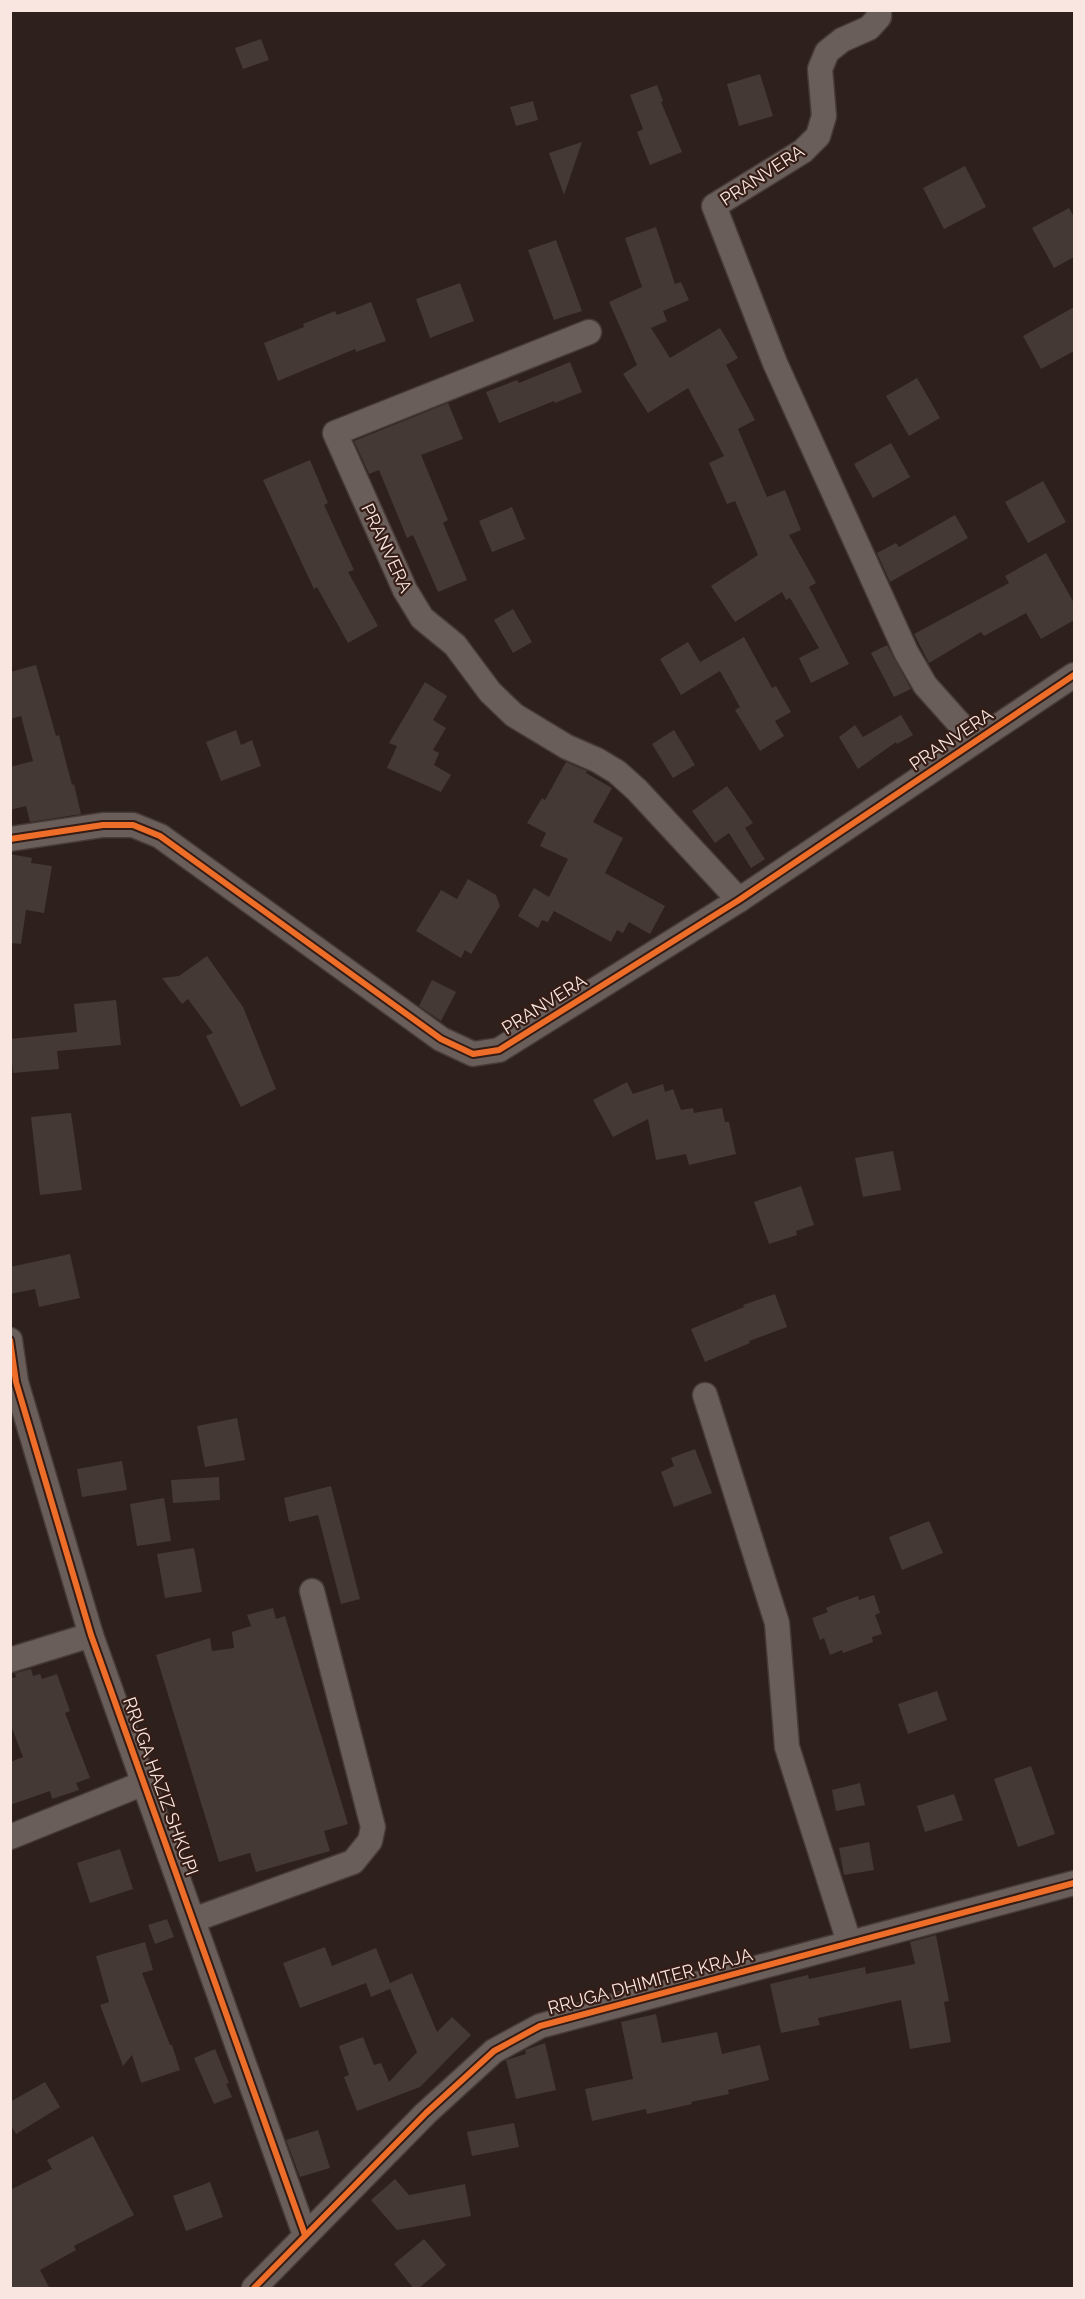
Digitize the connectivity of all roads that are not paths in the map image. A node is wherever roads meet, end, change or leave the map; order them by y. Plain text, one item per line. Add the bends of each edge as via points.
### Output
1 (879, 10) edge
2 (589, 332) dead end
3 (1074, 675) edge
4 (975, 741) junction
5 (10, 839) edge
6 (739, 900) junction
7 (10, 1340) edge
8 (705, 1395) dead end
9 (312, 1591) dead end
10 (91, 1635) junction
11 (10, 1660) edge
12 (144, 1783) junction
13 (10, 1837) edge
14 (1074, 1883) edge
15 (193, 1920) junction
16 (849, 1942) junction
17 (305, 2235) junction
18 (254, 2289) edge

1 - 4 street, PRANVERA via 879,17 869,28 827,52 820,69 824,116 818,136 803,151 714,206 775,363 906,652 925,686
2 - 6 street, PRANVERA via 335,433 405,590 422,618 455,645 490,692 514,715 597,760 637,790
3 - 4 street, PRANVERA
4 - 6 street, PRANVERA
5 - 6 street, PRANVERA via 103,825 133,825 160,836 441,1039 473,1054 499,1050
7 - 10 street, RRUGA HAZIZ SHKUPI via 16,1382
8 - 16 street via 777,1623 787,1748
9 - 15 street via 373,1827 370,1841 354,1862
10 - 11 street
10 - 12 street, RRUGA HAZIZ SHKUPI
12 - 13 street
12 - 15 street, RRUGA HAZIZ SHKUPI
14 - 16 street, RRUGA DHIMITER KRAJA
15 - 17 street, RRUGA HAZIZ SHKUPI
16 - 17 street, RRUGA DHIMITER KRAJA via 540,2026 494,2051 426,2113
17 - 18 street, RRUGA DHIMITER KRAJA

